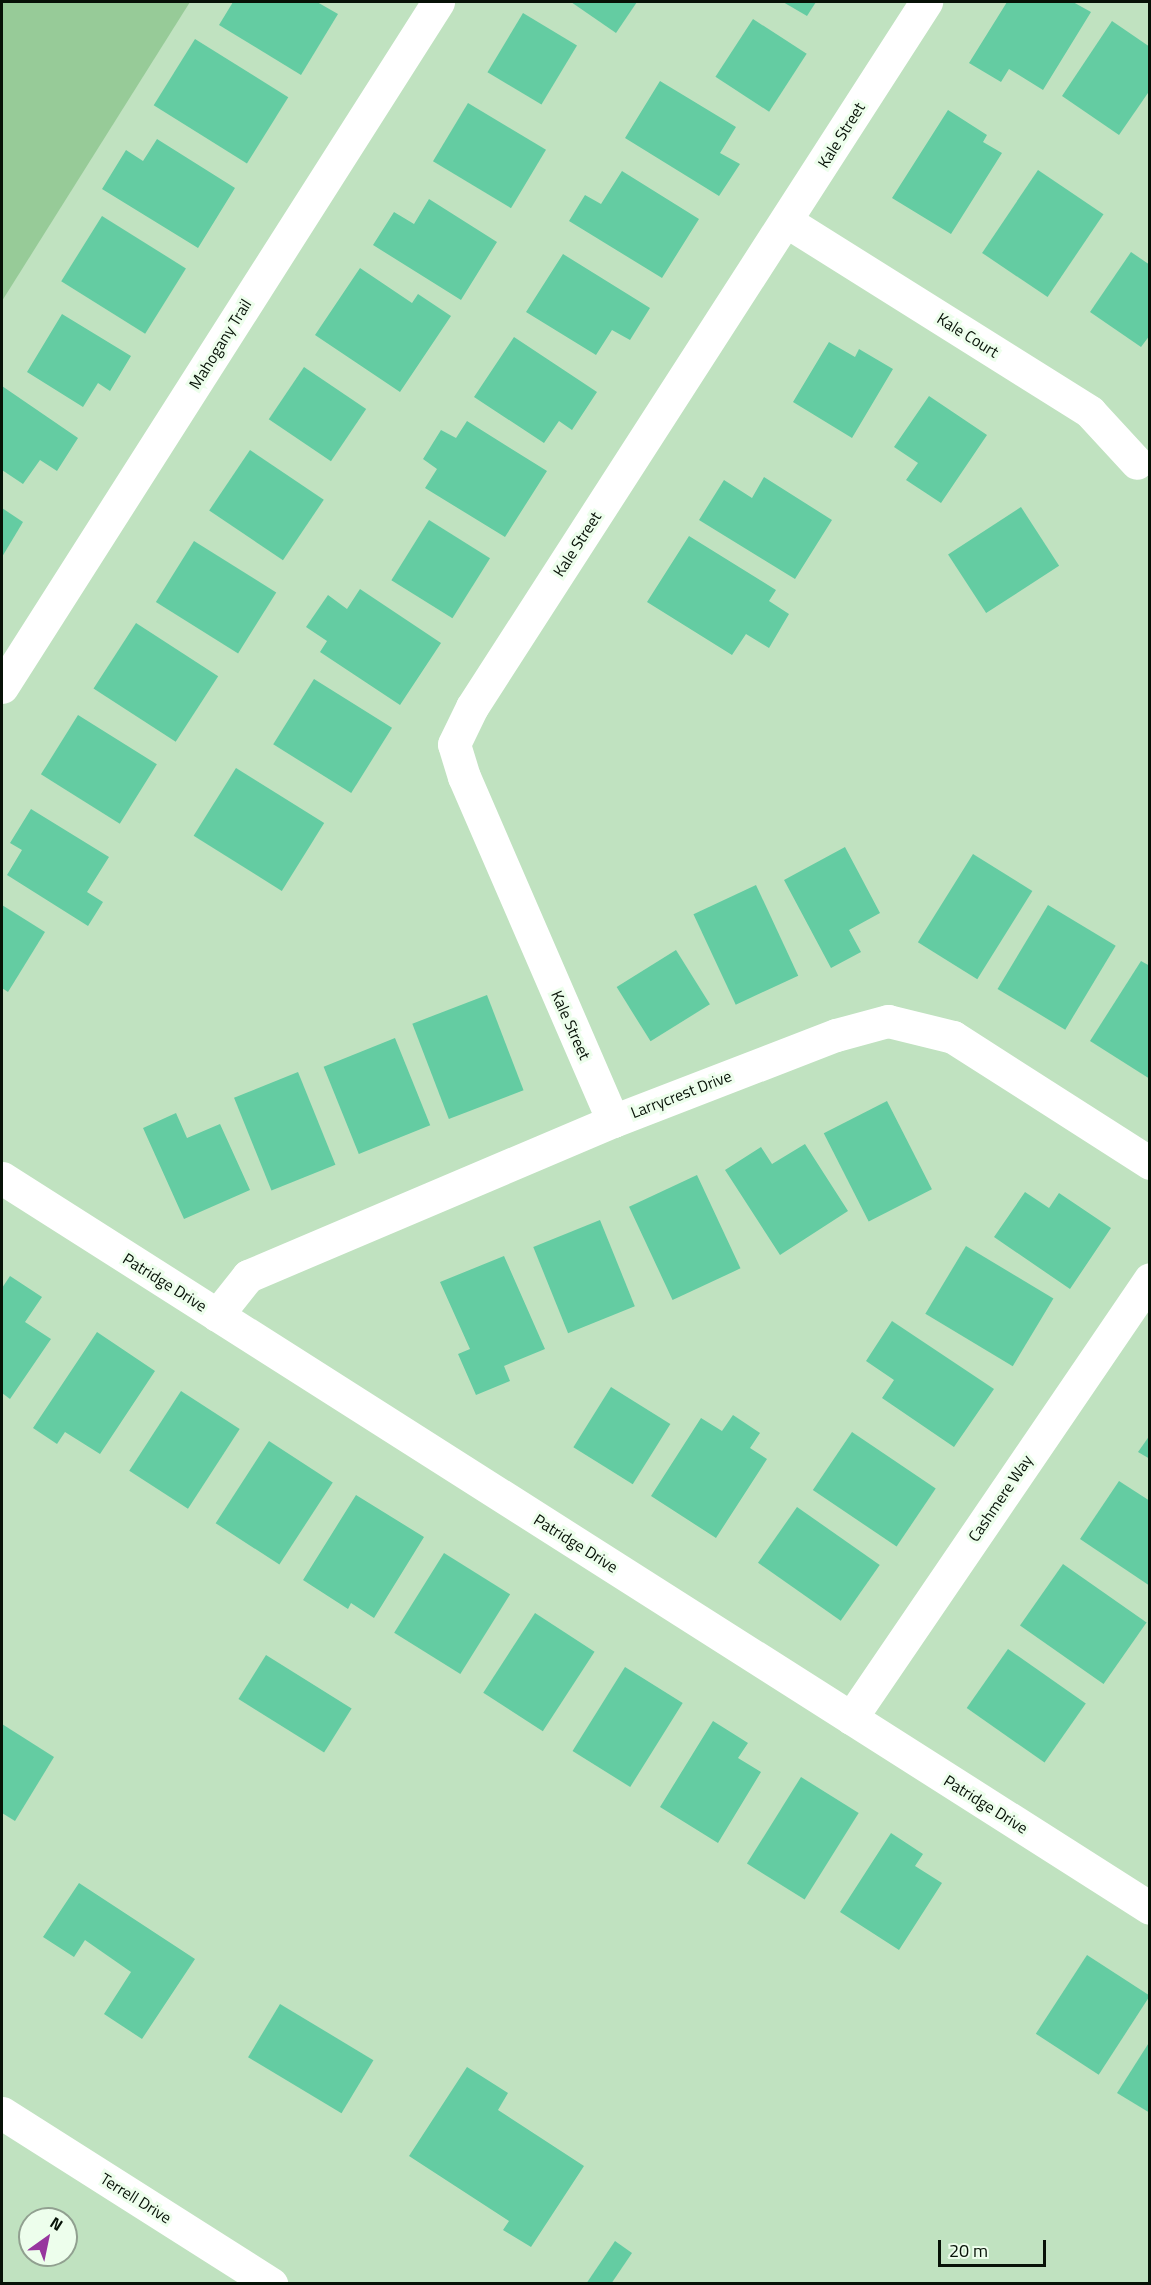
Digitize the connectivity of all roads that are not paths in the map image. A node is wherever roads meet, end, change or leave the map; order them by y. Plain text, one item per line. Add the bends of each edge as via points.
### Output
1 (438, 2) edge
2 (926, 2) edge
3 (786, 221) junction
4 (1137, 463) dead end
5 (2, 687) edge
6 (613, 1121) junction
7 (1149, 1163) edge
8 (2, 1178) edge
9 (1149, 1279) edge
10 (217, 1315) junction
11 (851, 1718) junction
12 (1149, 1908) edge
13 (2, 2113) edge
14 (271, 2283) edge

1 - 5 street, Mahogany Trail
2 - 3 street, Kale Street
3 - 4 street, Kale Court via 1090,412
3 - 6 street, Kale Street via 472,707 454,744 464,777
6 - 7 street, Larrycrest Drive via 836,1035 888,1021 953,1036
6 - 10 street, Larrycrest Drive via 248,1276
8 - 10 street, Patridge Drive
9 - 11 street, Cashmere Way
10 - 11 street, Patridge Drive
11 - 12 street, Patridge Drive
13 - 14 street, Terrell Drive

